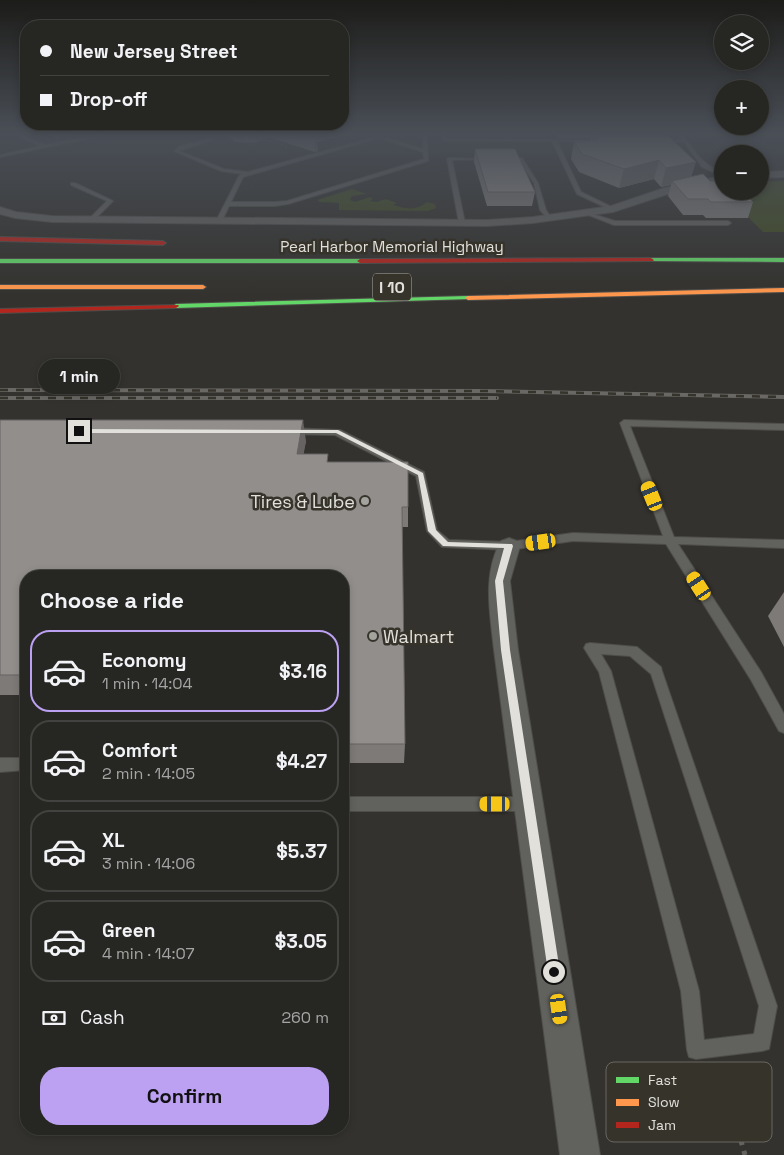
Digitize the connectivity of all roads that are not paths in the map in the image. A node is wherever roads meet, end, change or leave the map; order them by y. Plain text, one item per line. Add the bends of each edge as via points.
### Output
1 (81, 188) edge
2 (235, 188) edge
3 (334, 188) edge
4 (455, 188) edge
5 (537, 188) edge
6 (577, 188) edge
7 (678, 188) edge
8 (228, 204) junction
9 (613, 209) junction
10 (0, 210) edge
11 (588, 213) junction
12 (550, 218) junction
13 (92, 219) junction
14 (219, 221) junction
15 (462, 223) junction
16 (728, 223) dead end
17 (0, 240) edge
18 (176, 243) dead end
19 (462, 249) dead end
20 (664, 260) junction
21 (784, 260) edge
22 (0, 262) edge
23 (0, 287) edge
24 (218, 287) dead end
25 (427, 287) dead end
26 (784, 288) edge
27 (0, 311) edge
28 (784, 427) edge
29 (278, 431) edge
30 (670, 541) junction
31 (784, 544) edge
32 (509, 546) junction
33 (784, 727) edge
34 (20, 764) edge
35 (0, 765) edge
36 (349, 804) edge
37 (530, 804) junction
38 (696, 1050) joint
39 (580, 1155) edge

1 - 13 lane via 110,201
2 - 8 lane
3 - 8 lane via 275,204
4 - 15 lane
5 - 12 lane via 543,210
6 - 9 lane via 579,193
7 - 9 street
8 - 14 lane
9 - 11 street
10 - 13 street via 35,218
11 - 12 street
11 - 16 lane via 614,223
12 - 15 street
13 - 14 street
14 - 15 street
17 - 18 highway
19 - 20 highway
20 - 21 highway, Pearl Harbor Memorial Highway / I 10
20 - 22 highway, Pearl Harbor Memorial Highway / I 10
23 - 24 highway
25 - 26 highway, I 10
26 - 27 highway
28 - 30 lane via 624,423
29 - 32 lane via 338,432 421,474 432,531 446,544
30 - 31 lane
30 - 32 lane via 573,537
30 - 33 lane via 756,676
32 - 37 street via 499,581 506,650
34 - 35 lane
36 - 37 lane
37 - 39 street
38 - 38 lane via 762,1042 768,1006 656,671 633,651 590,648 605,671 687,982

